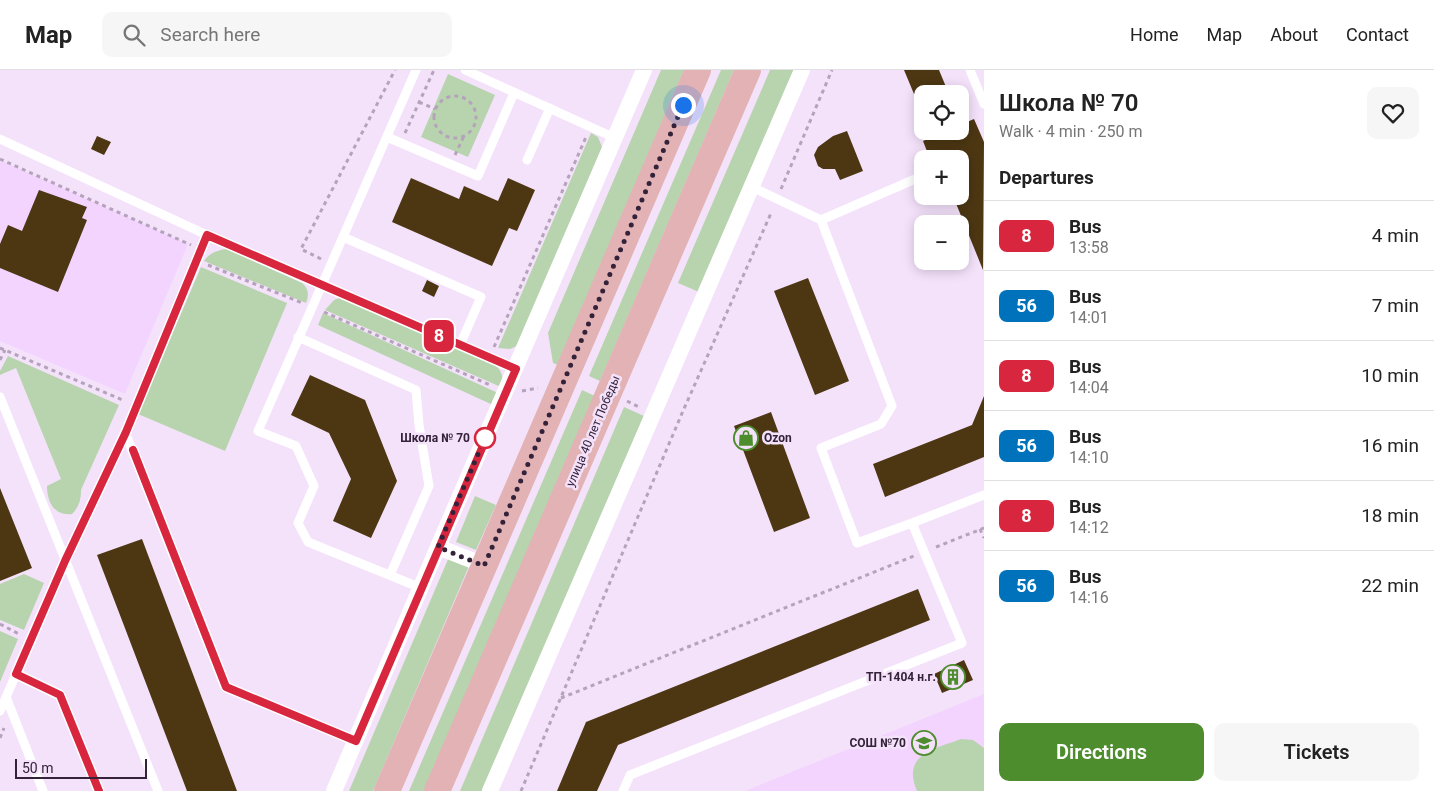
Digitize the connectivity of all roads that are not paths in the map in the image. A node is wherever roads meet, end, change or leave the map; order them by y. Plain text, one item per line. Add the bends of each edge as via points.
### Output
1 (416, 70) edge
2 (465, 70) edge
3 (644, 70) edge
4 (698, 70) edge
5 (748, 70) edge
6 (802, 70) edge
7 (970, 70) edge
8 (514, 93) junction
9 (984, 104) edge
10 (550, 108) junction
11 (387, 137) junction
12 (615, 138) junction
13 (0, 139) edge
14 (528, 160) dead end
15 (914, 179) edge
16 (752, 186) junction
17 (821, 220) junction
18 (207, 235) junction
19 (343, 237) junction
20 (322, 286) junction
21 (298, 337) junction
22 (460, 345) junction
23 (516, 369) junction
24 (0, 397) edge
25 (126, 432) junction
26 (984, 494) edge
27 (912, 523) junction
28 (438, 547) junction
29 (65, 561) junction
30 (484, 566) junction
31 (390, 575) junction
32 (421, 588) junction
33 (16, 674) junction
34 (6, 697) junction
35 (0, 711) edge
36 (356, 741) junction
37 (43, 791) edge
38 (99, 791) edge
39 (158, 791) edge
40 (334, 791) edge
41 (387, 791) edge
42 (436, 791) edge
43 (490, 791) edge
44 (623, 791) edge

1 - 11 lane
2 - 8 lane
3 - 12 street
4 - 30 main road
5 - 42 main road, улица 40 лет Победы
6 - 16 street
7 - 9 lane
8 - 10 lane
8 - 11 lane via 478,176
10 - 12 lane
10 - 14 lane
11 - 19 lane
12 - 23 street
13 - 18 lane
15 - 17 lane
16 - 17 lane
16 - 43 street
17 - 27 lane via 892,406 881,424 821,448 857,543
18 - 20 lane
18 - 25 lane
19 - 20 lane
19 - 22 lane via 481,297
20 - 21 lane
20 - 22 lane
21 - 31 lane via 416,390 429,486
21 - 31 lane via 258,431 296,446 314,486 298,523 308,542
22 - 23 lane
23 - 28 street
24 - 29 lane
25 - 29 lane
25 - 36 lane via 226,687
26 - 27 lane
27 - 44 lane via 962,643 630,775
28 - 30 street
28 - 32 street
29 - 33 lane
29 - 39 lane
30 - 41 main road
31 - 32 lane
32 - 36 street
33 - 34 lane
33 - 38 lane via 60,695
34 - 35 lane
34 - 37 lane
36 - 40 street

